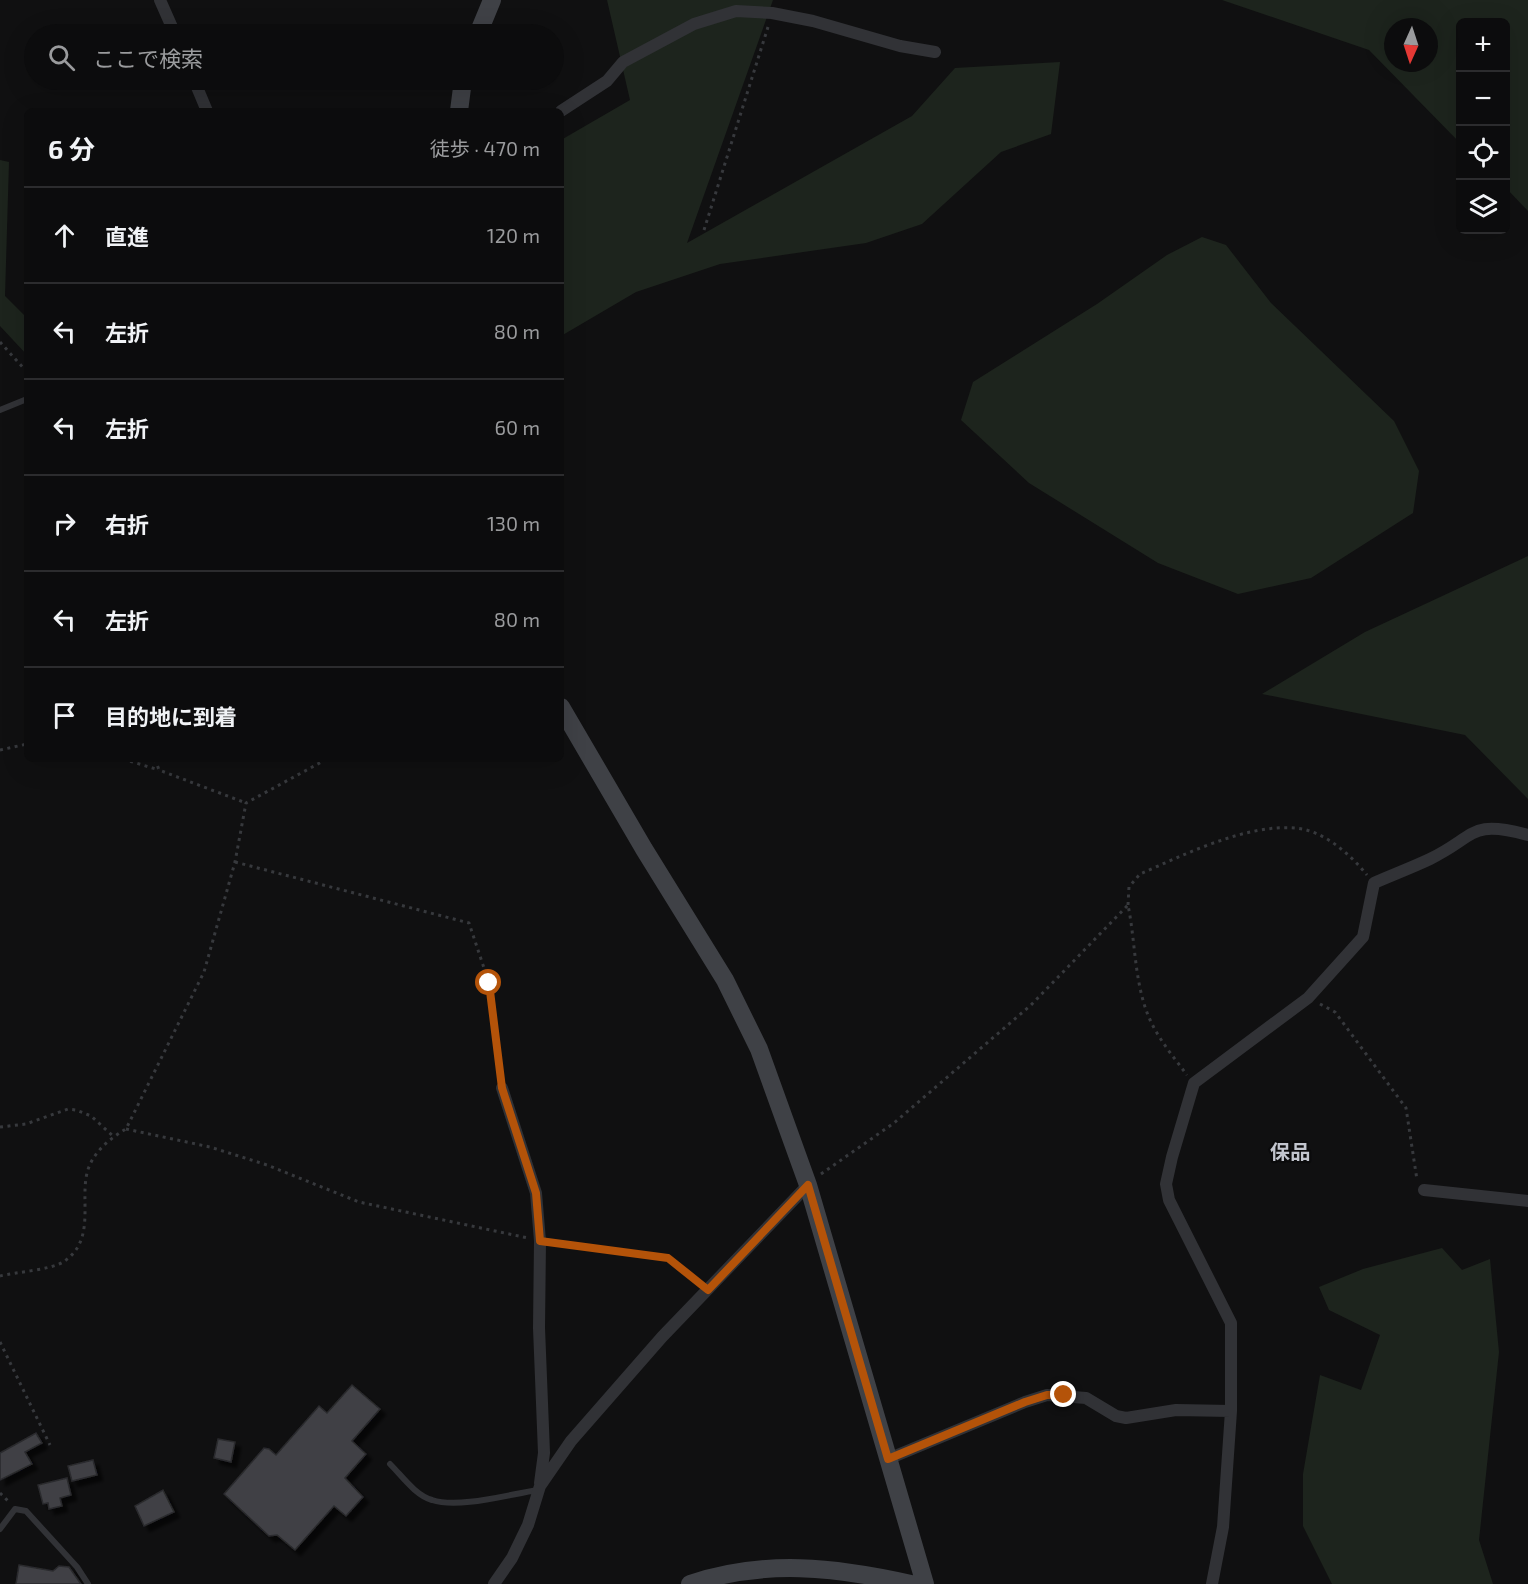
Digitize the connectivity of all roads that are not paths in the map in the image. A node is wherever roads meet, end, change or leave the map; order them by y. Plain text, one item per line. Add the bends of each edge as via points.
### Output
1 (160, 0) edge
2 (488, 4) edge
3 (171, 24) edge
4 (481, 24) edge
5 (935, 52) dead end
6 (198, 90) edge
7 (462, 90) edge
8 (206, 108) edge
9 (459, 108) edge
10 (564, 109) edge
11 (24, 400) edge
12 (0, 410) edge
13 (564, 712) edge
14 (1528, 835) edge
15 (502, 1088) road end
16 (808, 1185) junction
17 (1424, 1190) road end
18 (1528, 1201) edge
19 (1232, 1411) junction
20 (888, 1459) junction
21 (390, 1464) dead end
22 (539, 1488) junction
23 (0, 1529) edge
24 (88, 1584) edge
25 (494, 1584) edge
26 (690, 1584) edge
27 (911, 1584) edge
28 (926, 1584) edge
29 (1212, 1584) edge

1 - 3 street
2 - 4 street
5 - 10 street via 813,21 736,11 694,24 623,62 607,81
6 - 8 street
7 - 9 street
11 - 12 lane
13 - 16 street via 725,980 759,1049
14 - 19 street via 1498,827 1474,831 1432,858 1374,883 1363,937 1308,998 1194,1083 1167,1184 1169,1200 1231,1323
15 - 22 street via 536,1193 544,1453
16 - 20 street
16 - 22 street via 662,1336 571,1441
17 - 18 street
19 - 20 street via 1176,1410 1126,1418 1086,1398 1047,1395
19 - 29 street via 1222,1527
20 - 28 street
21 - 22 lane via 416,1491 432,1500 454,1503
22 - 25 street via 528,1525
23 - 24 lane via 15,1509 26,1511
26 - 27 street via 724,1573 777,1567 854,1571

